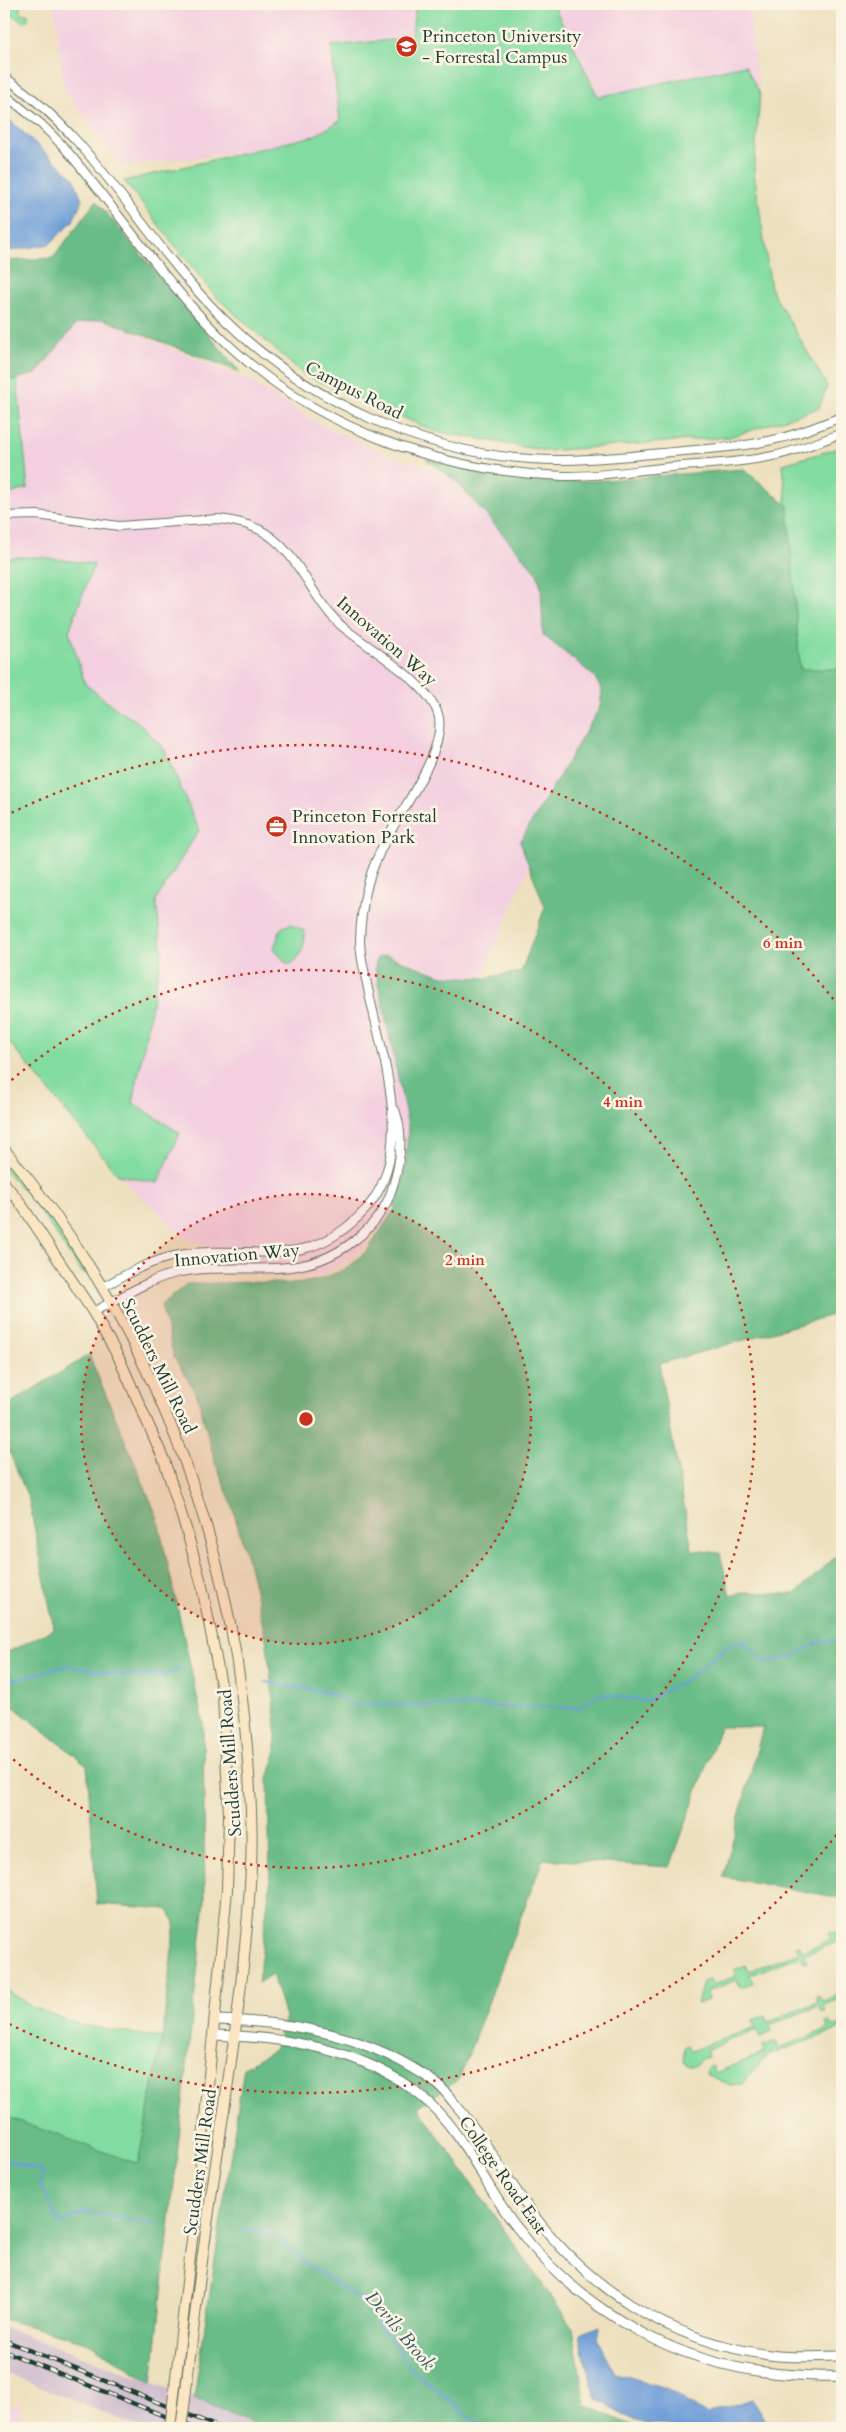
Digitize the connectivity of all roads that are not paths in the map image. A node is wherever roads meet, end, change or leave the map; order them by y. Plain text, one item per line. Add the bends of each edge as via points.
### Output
1 (4, 77) edge
2 (4, 94) edge
3 (842, 417) edge
4 (842, 433) edge
5 (4, 516) edge
6 (390, 1096) junction
7 (4, 1149) edge
8 (4, 1183) edge
9 (103, 1287) junction
10 (111, 1303) junction
11 (93, 1312) junction
12 (216, 2020) junction
13 (237, 2020) junction
14 (214, 2035) junction
15 (235, 2036) junction
16 (842, 2356) edge
17 (842, 2376) edge
18 (170, 2428) edge
19 (182, 2428) edge

1 - 3 street, Campus Road via 59,120 87,150 188,280 240,335 272,362 310,387 354,412 404,433 453,447 503,456 557,460 758,443 784,438
2 - 4 street, Campus Road via 62,144 180,295 234,350 312,406 348,426 392,444 430,456 504,471 589,475 773,456
5 - 6 street, Innovation Way via 37,515 119,526 219,519 248,525 271,537 283,549 341,626 424,690 431,699 439,718 437,744 380,850 367,885 362,912 361,952
6 - 9 street, Innovation Way via 392,1153 380,1189 367,1208 330,1238 303,1250 285,1253 180,1255 147,1265
6 - 10 street, Innovation Way via 399,1121 398,1174 382,1210 362,1235 342,1251 294,1268 198,1270 175,1274 157,1279
7 - 9 main road, Scudders Mill Road via 57,1217
8 - 11 main road, Scudders Mill Road
9 - 10 main road, Scudders Mill Road
10 - 11 street, Innovation Way
10 - 13 main road, Scudders Mill Road via 161,1400 202,1508 236,1653 244,1702 252,1825
11 - 12 main road, Scudders Mill Road via 119,1358 164,1460 188,1532 216,1653 222,1695 229,1815 227,1890
12 - 13 street, College Road East
12 - 14 main road, Scudders Mill Road
13 - 15 main road, Scudders Mill Road
13 - 16 street, College Road East via 280,2023 328,2032 390,2054 439,2085 479,2132 539,2225 597,2283 633,2308 704,2340 745,2351 779,2356
14 - 15 street, College Road East
14 - 18 main road, Scudders Mill Road, bridge
15 - 17 street, College Road East via 339,2053 386,2073 420,2094 458,2136 493,2193 536,2250 585,2297 623,2323 657,2342 724,2366 767,2374
15 - 19 main road, Scudders Mill Road, bridge via 201,2266

